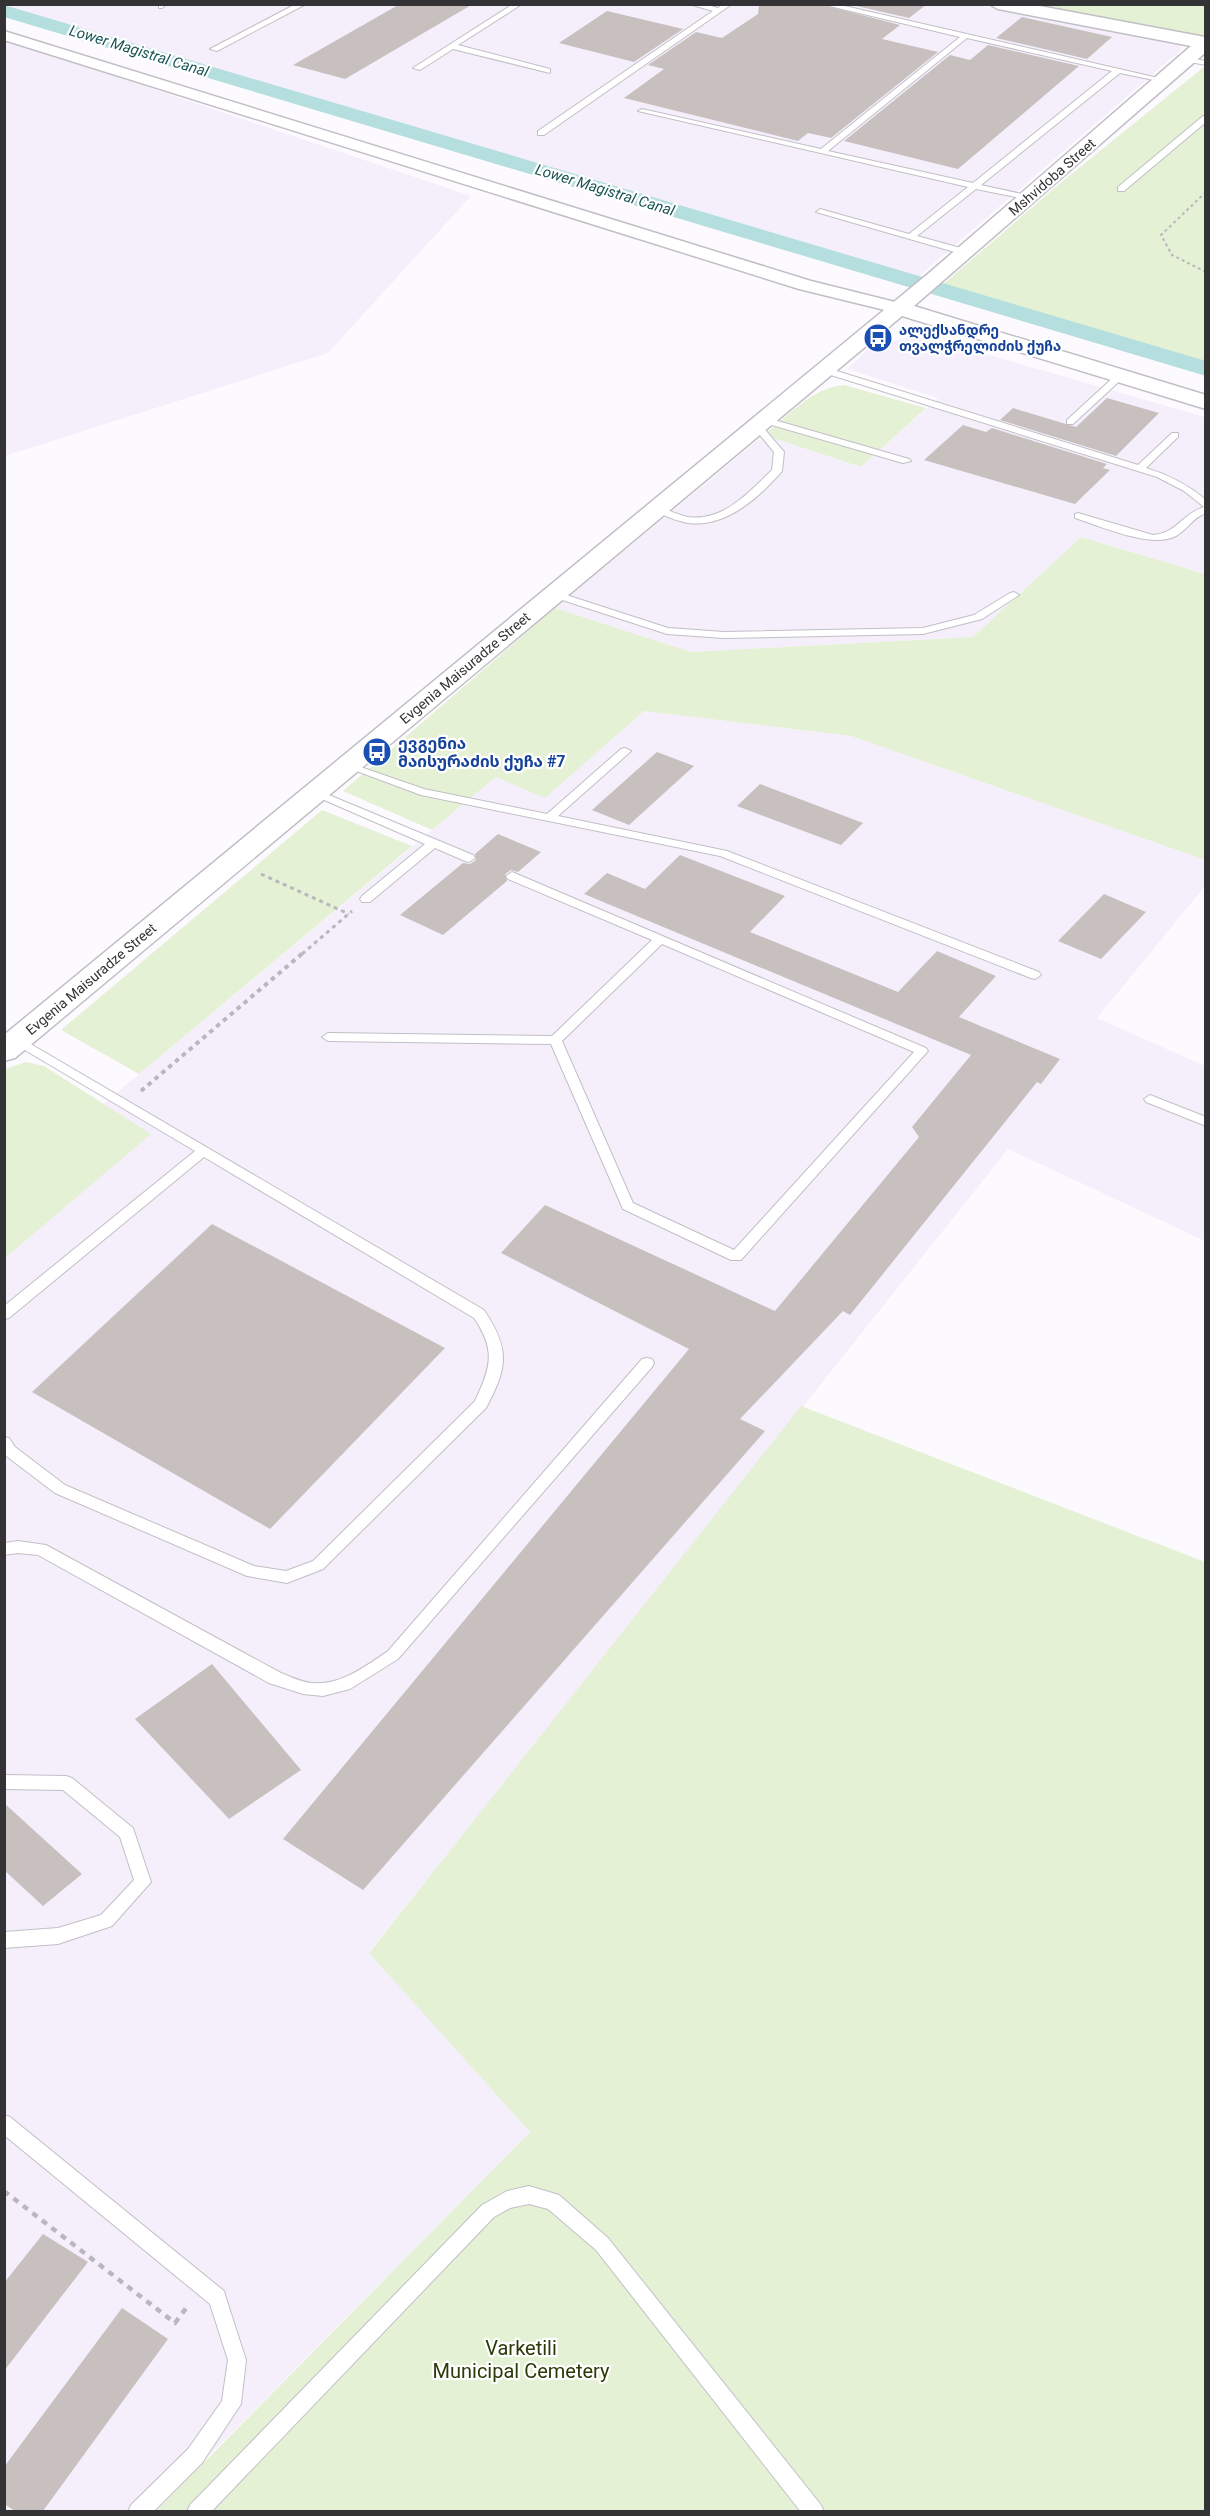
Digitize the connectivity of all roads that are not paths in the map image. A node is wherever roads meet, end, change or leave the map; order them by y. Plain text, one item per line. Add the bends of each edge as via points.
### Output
1 (303, 4) edge
2 (519, 4) edge
3 (692, 4) edge
4 (729, 4) edge
5 (824, 4) edge
6 (998, 4) edge
7 (721, 10) junction
8 (4, 35) edge
9 (965, 36) junction
10 (1205, 43) edge
11 (452, 46) junction
12 (214, 49) dead end
13 (1196, 61) edge
14 (417, 68) dead end
15 (1118, 70) junction
16 (547, 71) dead end
17 (1163, 80) junction
18 (642, 111) dead end
19 (1206, 118) edge
20 (541, 134) dead end
21 (824, 151) junction
22 (976, 184) junction
23 (1121, 189) dead end
24 (1028, 198) junction
25 (820, 212) dead end
26 (911, 237) junction
27 (965, 252) junction
28 (903, 303) junction
29 (824, 370) junction
30 (1120, 376) junction
31 (1206, 402) edge
32 (1070, 422) dead end
33 (760, 423) junction
34 (1175, 435) dead end
35 (906, 461) dead end
36 (1140, 468) junction
37 (1206, 505) edge
38 (656, 509) junction
39 (1206, 510) edge
40 (1078, 516) dead end
41 (554, 594) junction
42 (1014, 595) dead end
43 (625, 751) dead end
44 (349, 766) junction
45 (317, 793) junction
46 (549, 818) junction
47 (433, 843) junction
48 (469, 858) dead end
49 (512, 876) dead end
50 (366, 899) road end
51 (660, 939) junction
52 (1035, 975) dead end
53 (328, 1037) dead end
54 (555, 1040) junction
55 (11, 1046) edge
56 (1150, 1099) dead end
57 (1206, 1122) edge
58 (202, 1152) junction
59 (4, 1314) edge
60 (647, 1363) dead end
61 (4, 1442) edge
62 (4, 1550) edge
63 (4, 1782) edge
64 (4, 1940) edge
65 (4, 2123) edge
66 (138, 2511) edge
67 (197, 2511) edge
68 (814, 2511) edge

1 - 12 lane
2 - 11 lane
3 - 7 lane
4 - 7 lane
5 - 9 lane
6 - 10 street
7 - 20 lane
8 - 28 street via 805,285
9 - 15 lane
9 - 21 lane
10 - 13 street, Mshvidoba Street
11 - 14 lane
11 - 16 lane
13 - 17 street, Mshvidoba Street
15 - 17 lane
15 - 22 lane
17 - 24 street, Mshvidoba Street
18 - 21 lane
19 - 23 lane
21 - 22 lane
22 - 24 lane
22 - 26 lane
24 - 27 street, Mshvidoba Street
25 - 26 lane
26 - 27 lane
27 - 28 street, Mshvidoba Street
28 - 29 street, Evgenia Maisuradze Street
28 - 30 street
29 - 33 street, Evgenia Maisuradze Street
29 - 36 lane
30 - 31 street
30 - 32 lane
33 - 35 lane
33 - 38 street, Evgenia Maisuradze Street
33 - 38 lane via 779,452 777,471 733,511 720,517 687,520
34 - 36 lane
36 - 37 lane via 1187,489
38 - 41 street, Evgenia Maisuradze Street
39 - 40 lane via 1195,513 1174,536 1165,539
41 - 42 lane via 667,631 724,635 923,631 978,617
41 - 44 street, Evgenia Maisuradze Street
43 - 46 lane
44 - 45 street, Evgenia Maisuradze Street
44 - 46 lane via 421,792
45 - 47 lane
45 - 55 street, Evgenia Maisuradze Street
46 - 52 lane via 723,854
47 - 48 lane
47 - 50 lane
49 - 51 lane
51 - 54 lane
51 - 54 lane via 922,1051 736,1257 628,1206
53 - 54 lane
55 - 58 lane via 124,1105
56 - 57 lane
58 - 59 lane
58 - 61 lane via 479,1314 494,1334 497,1354 497,1371 481,1404 318,1565 287,1577 252,1572 60,1489 10,1451
60 - 62 lane via 393,1655 364,1675 337,1686 312,1689 275,1678 41,1550
63 - 64 lane via 66,1783 127,1833 142,1882 106,1921 58,1936
65 - 66 lane via 217,2298 237,2360 231,2404 195,2456
67 - 68 lane via 488,2211 507,2200 529,2195 553,2201 602,2244

